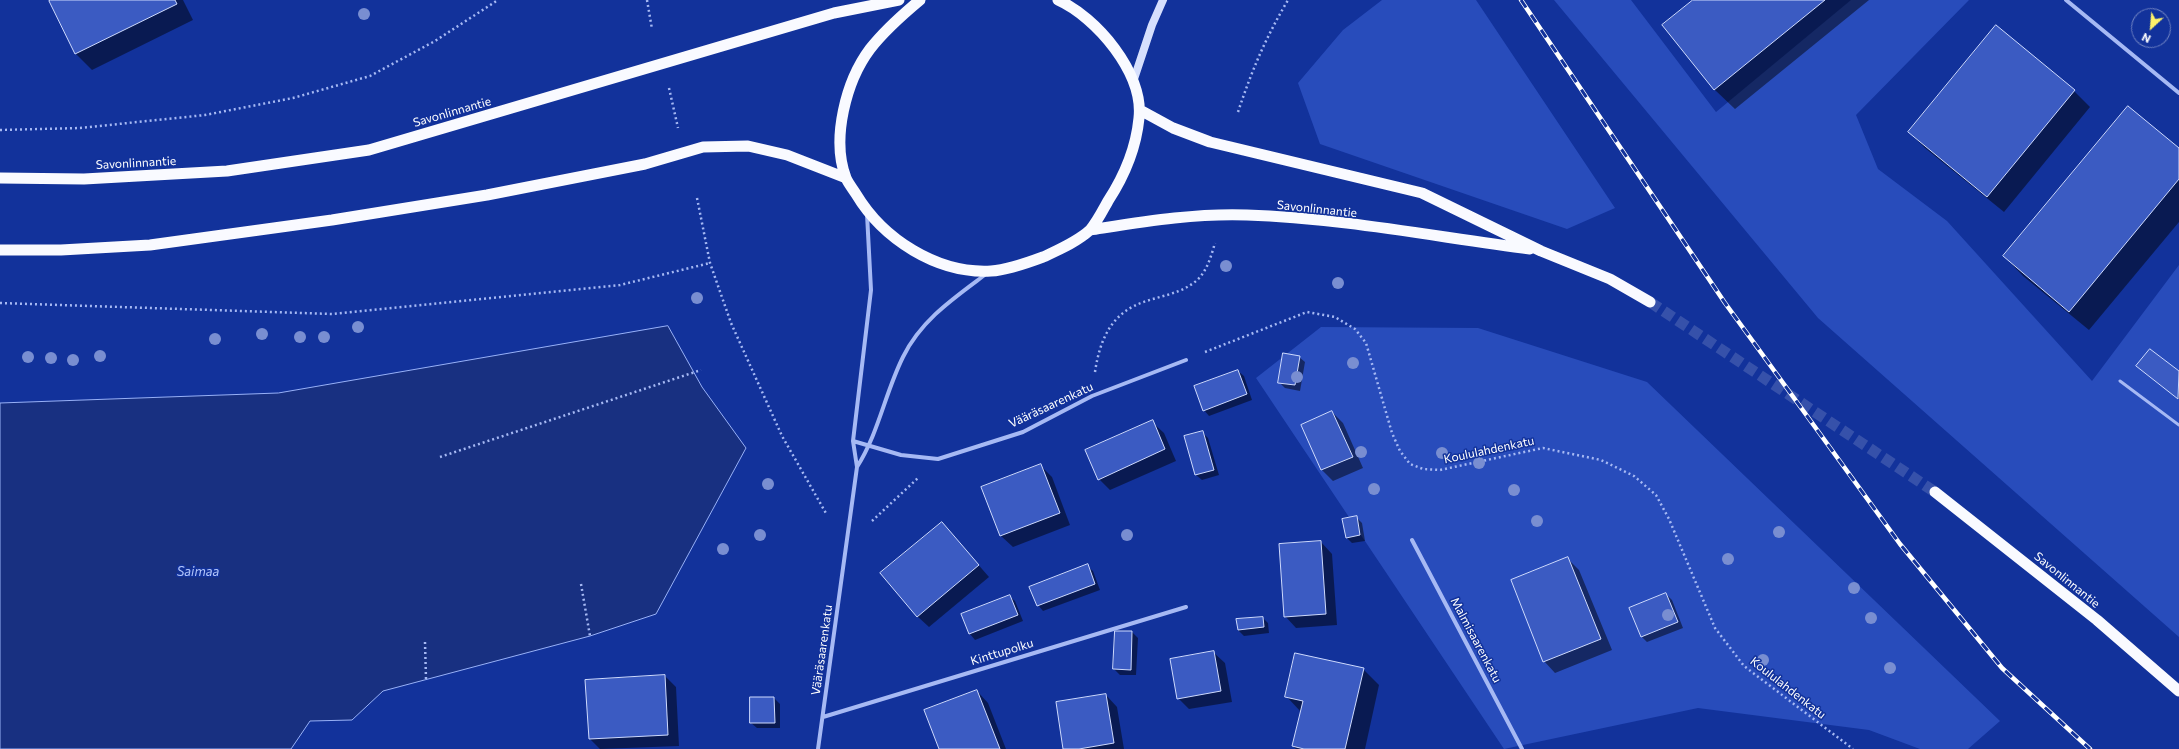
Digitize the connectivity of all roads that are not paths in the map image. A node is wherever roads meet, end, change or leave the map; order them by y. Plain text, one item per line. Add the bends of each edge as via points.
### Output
1 (899, 0) edge
2 (920, 0) edge
3 (1058, 0) edge
4 (1163, 0) edge
5 (2066, 0) edge
6 (1133, 82) junction
7 (2179, 93) edge
8 (1140, 110) junction
9 (0, 178) edge
10 (846, 178) junction
11 (867, 212) junction
12 (1090, 230) junction
13 (0, 250) edge
14 (1541, 251) junction
15 (991, 271) junction
16 (1650, 302) tunnel mouth
17 (1186, 360) road end
18 (2120, 381) dead end
19 (2179, 425) edge
20 (853, 441) junction
21 (870, 447) junction
22 (857, 467) junction
23 (1935, 492) tunnel mouth
24 (1412, 540) dead end
25 (1186, 607) dead end
26 (2179, 691) edge
27 (823, 716) junction
28 (818, 749) edge
29 (1522, 749) edge

1 - 9 highway, Savonlinnantie via 834,13 369,150 227,171 84,179
2 - 10 highway via 895,22 870,50 849,88 840,122 841,152
3 - 6 highway via 1072,6 1098,29 1122,59
4 - 6 main road via 1152,24
5 - 7 street
6 - 8 highway
8 - 12 highway via 1138,132 1121,181
8 - 14 highway, Savonlinnantie via 1173,128 1210,142 1422,193
10 - 11 highway
10 - 13 highway via 787,155 748,146 703,147 637,166 487,195 332,220 150,245 61,250
11 - 15 highway via 898,241 928,259 956,268
11 - 20 street via 871,290
12 - 14 highway, Savonlinnantie via 1189,216 1246,215 1308,219
12 - 15 highway via 1061,249 1025,264
14 - 16 highway, Savonlinnantie via 1610,280
15 - 21 street via 941,307 921,328 903,357
17 - 21 street, Vääräsaarenkatu via 1092,396 1023,432 938,459 901,455
18 - 19 lane
20 - 21 street, Vääräsaarenkatu
20 - 22 street
21 - 22 street
22 - 27 street, Vääräsaarenkatu
23 - 26 highway, Savonlinnantie via 2097,620
24 - 29 street, Malmisaarenkatu
25 - 27 street, Kinttupolku
27 - 28 street, Vääräsaarenkatu

